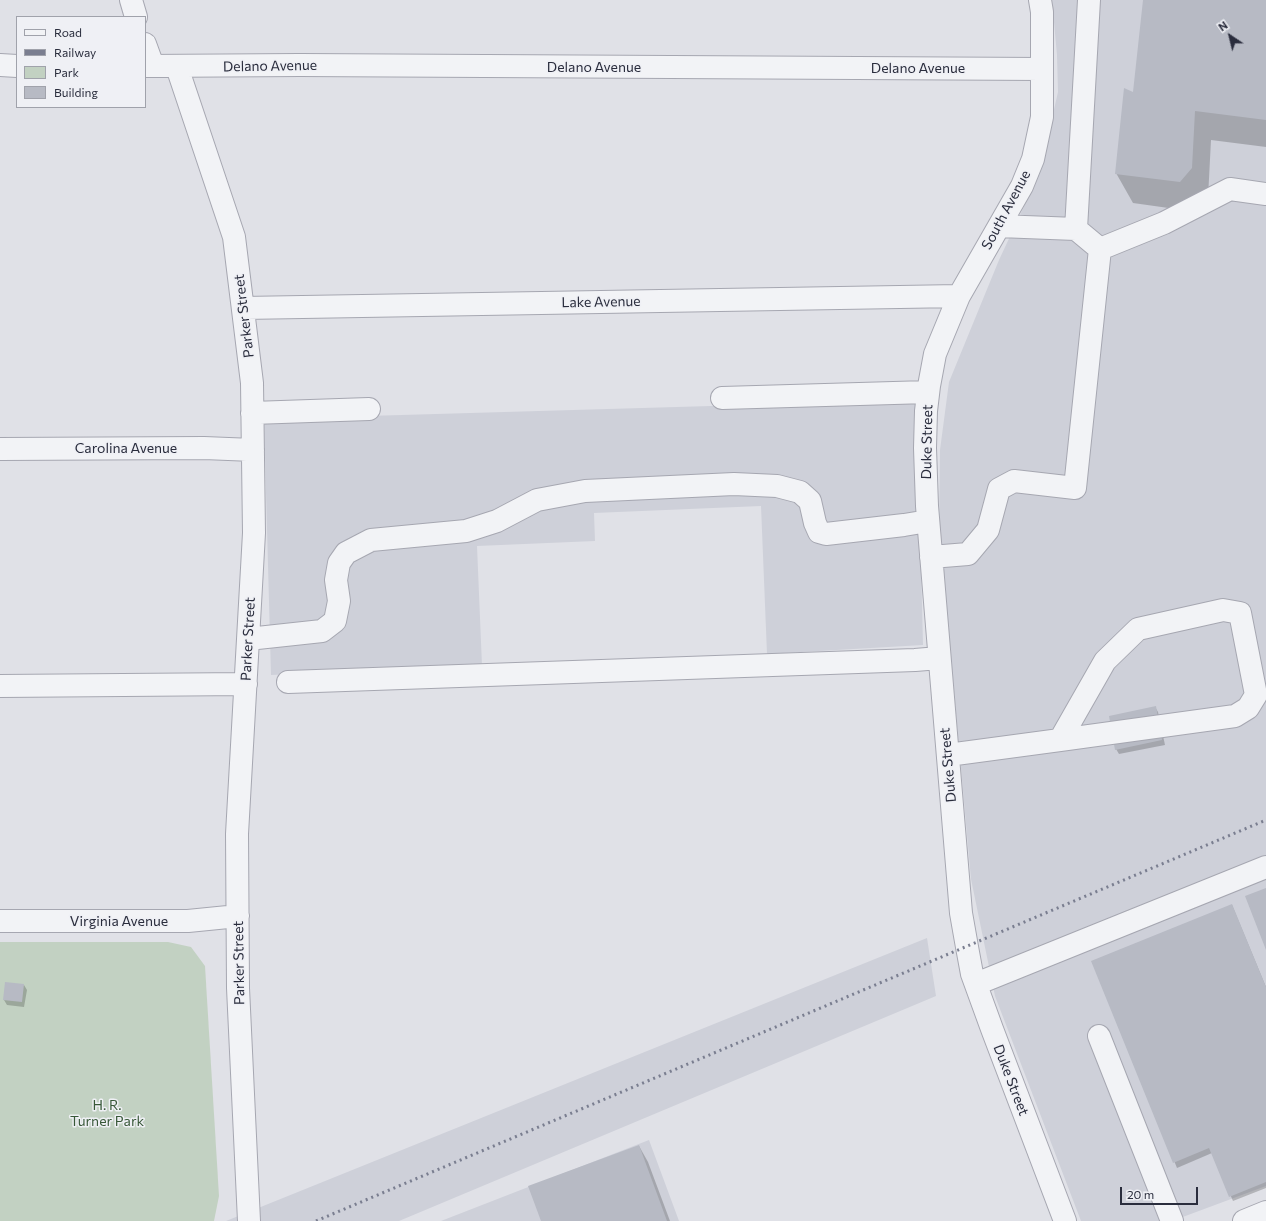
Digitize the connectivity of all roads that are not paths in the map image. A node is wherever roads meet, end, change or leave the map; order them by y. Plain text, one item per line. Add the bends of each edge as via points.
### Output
1 (131, 0) edge
2 (1040, 0) edge
3 (1088, 0) edge
4 (136, 16) edge
5 (146, 50) edge
6 (0, 66) edge
7 (16, 66) edge
8 (149, 66) edge
9 (177, 67) junction
10 (1042, 69) junction
11 (1266, 194) edge
12 (999, 226) junction
13 (1076, 229) junction
14 (1100, 249) junction
15 (959, 296) junction
16 (243, 308) junction
17 (928, 392) junction
18 (722, 398) dead end
19 (369, 409) dead end
20 (252, 413) junction
21 (0, 449) edge
22 (253, 450) junction
23 (928, 521) junction
24 (931, 557) junction
25 (248, 639) junction
26 (939, 658) junction
27 (288, 682) dead end
28 (246, 684) junction
29 (0, 686) edge
30 (1060, 740) junction
31 (948, 755) junction
32 (1266, 867) edge
33 (238, 916) junction
34 (0, 921) edge
35 (976, 984) junction
36 (1099, 1036) dead end
37 (1266, 1212) edge
38 (249, 1221) edge
39 (1065, 1221) edge
40 (1172, 1221) edge
41 (1244, 1221) edge

1 - 4 street
2 - 10 street, South Avenue
3 - 13 street
5 - 8 street
6 - 7 street
8 - 9 street, Delano Avenue
9 - 10 street, Delano Avenue
9 - 16 street, Parker Street via 234,237
10 - 12 street, South Avenue via 1042,117 1033,159 1022,186
11 - 14 street via 1230,189 1164,223
12 - 13 street
12 - 15 street, South Avenue
13 - 14 street
14 - 24 street via 1075,488 1014,481 999,489 988,530 968,554
15 - 16 street, Lake Avenue
15 - 17 street, Duke Street via 935,354
16 - 20 street, Parker Street via 252,383
17 - 18 street
17 - 23 street, Duke Street via 925,448
19 - 20 street
20 - 22 street, Parker Street
21 - 22 street, Carolina Avenue
22 - 25 street, Parker Street via 254,533
23 - 24 street, Duke Street
23 - 25 street via 826,534 819,532 810,501 800,492 777,486 734,484 585,491 537,500 497,521 466,531 371,540 346,553 339,563 336,580 339,601 335,621 322,631
24 - 26 street, Duke Street
25 - 28 street, Parker Street
26 - 27 street
26 - 31 street, Duke Street
28 - 29 street
28 - 33 street, Parker Street via 237,834
30 - 30 street via 1235,716 1248,708 1256,695 1240,612 1223,610 1138,629 1105,661
30 - 31 street
31 - 35 street, Duke Street via 961,913
32 - 35 street
33 - 34 street, Virginia Avenue via 188,921
33 - 38 street, Parker Street via 238,988
35 - 39 street, Duke Street
36 - 40 street
37 - 41 street

